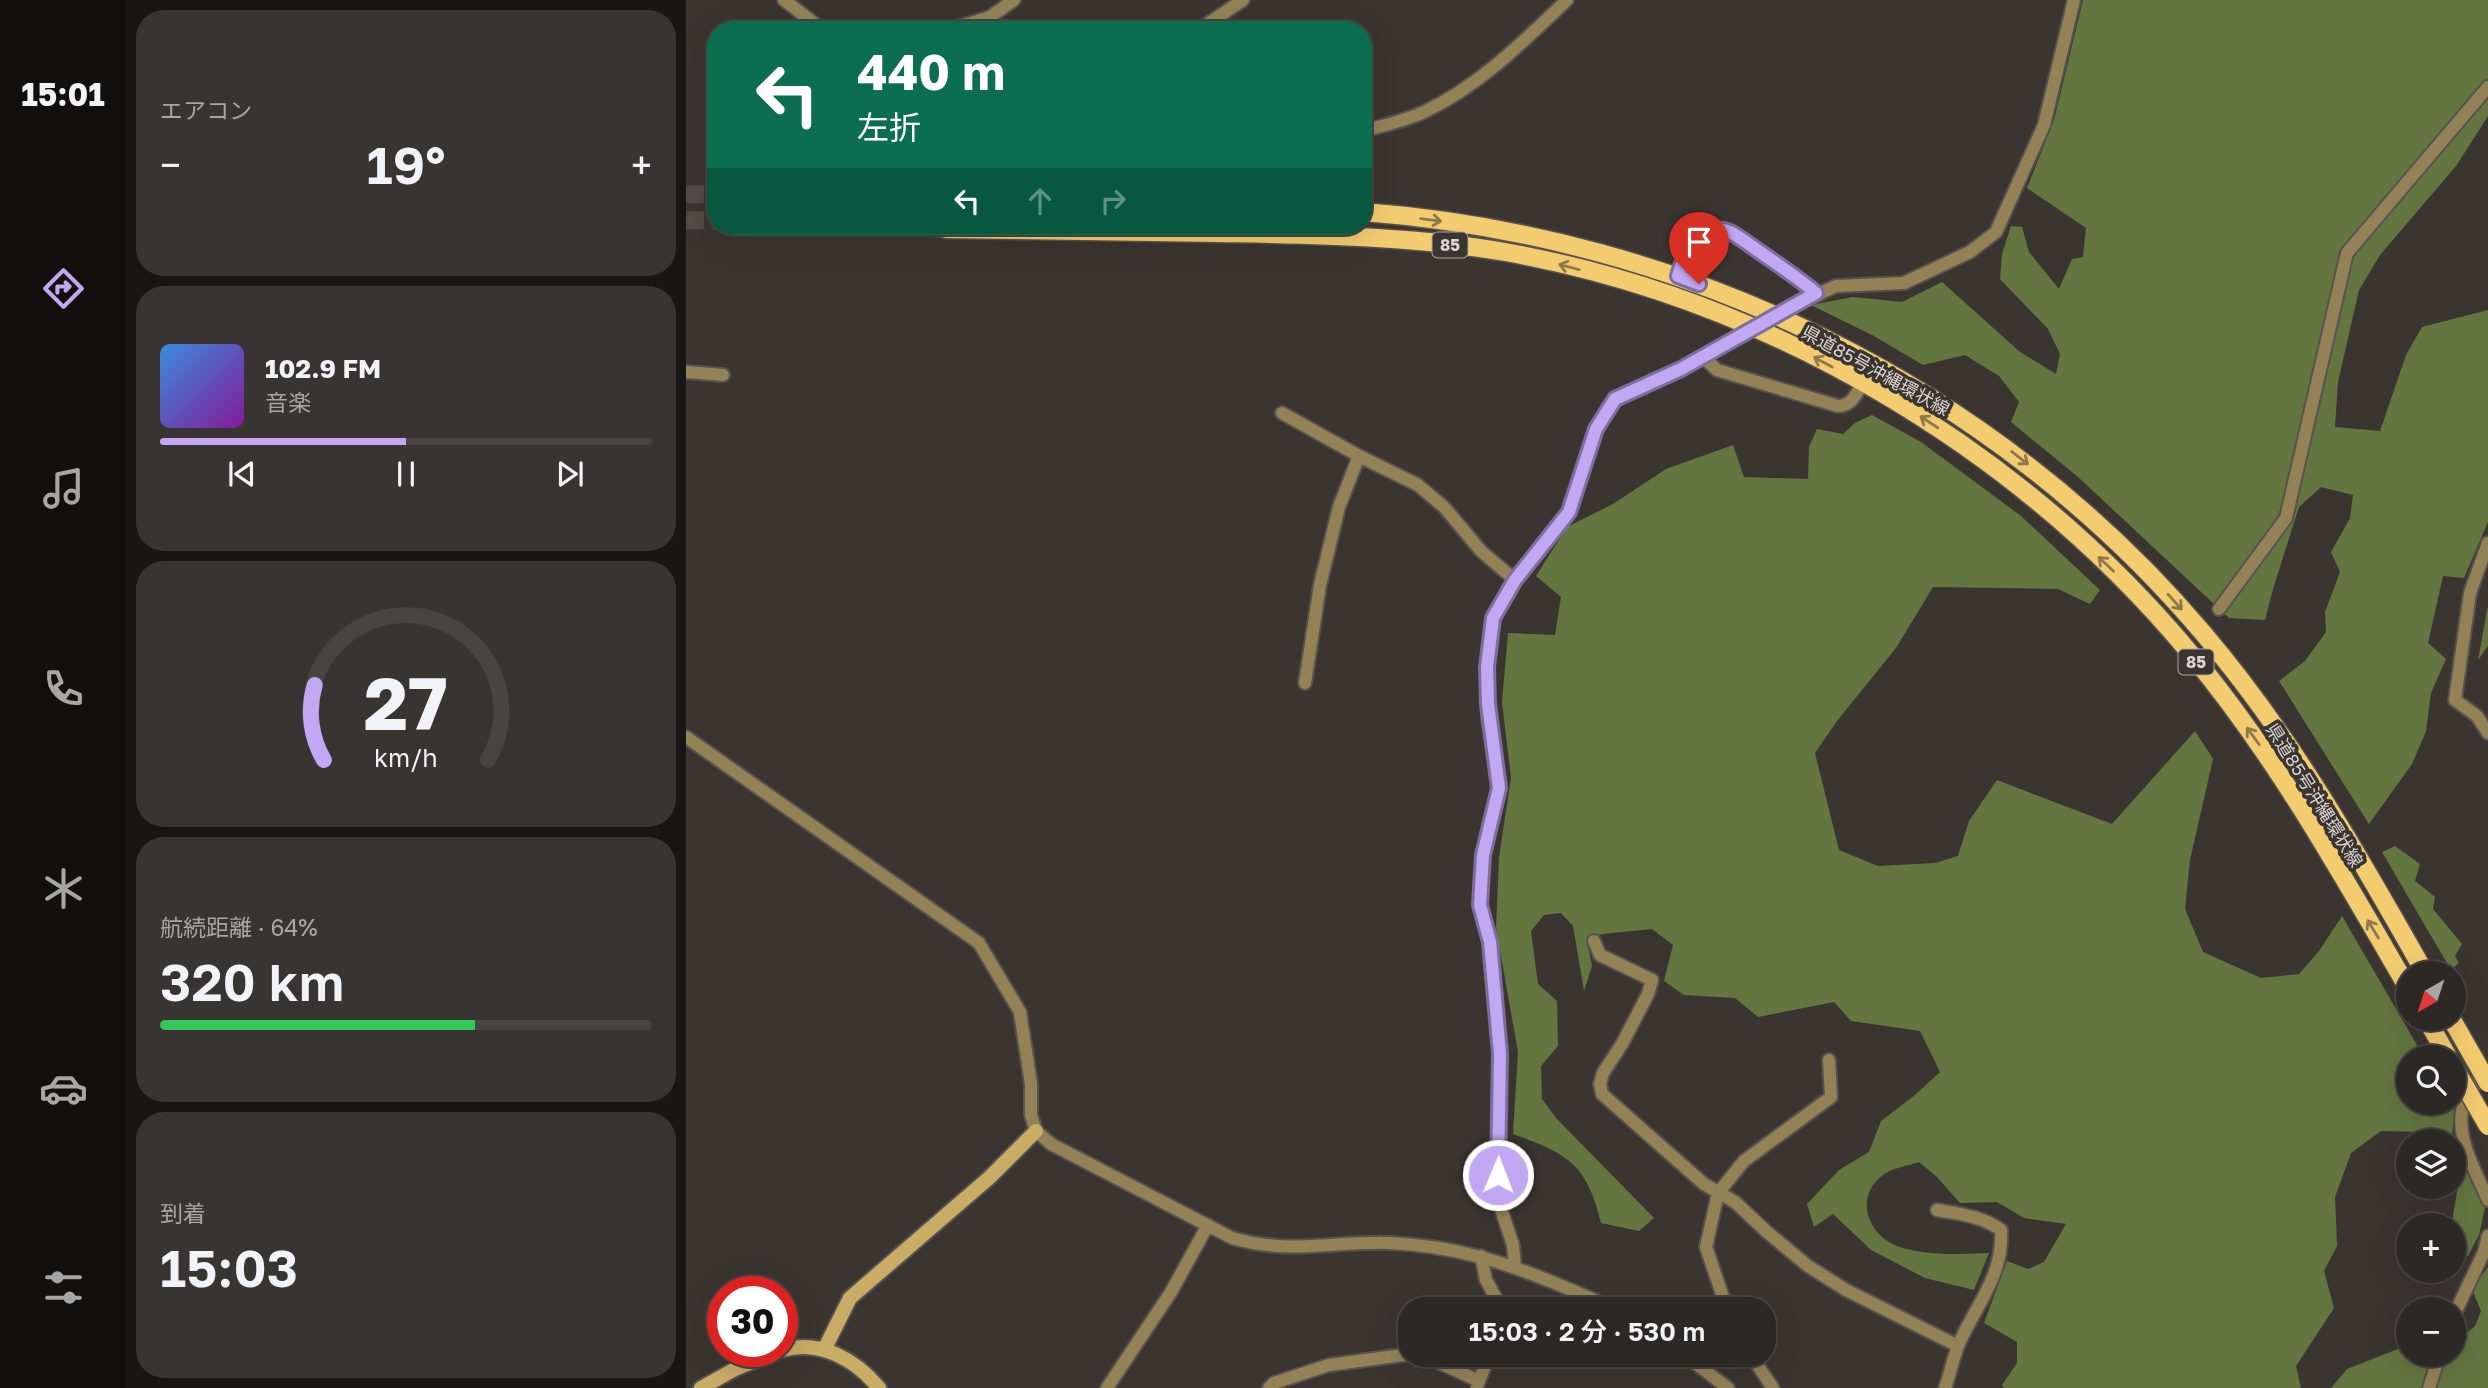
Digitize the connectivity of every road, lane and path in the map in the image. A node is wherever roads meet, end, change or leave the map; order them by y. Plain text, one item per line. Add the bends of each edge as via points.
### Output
1 (784, 0) edge
2 (1014, 0) edge
3 (1243, 0) edge
4 (1567, 0) edge
5 (2074, 0) edge
6 (811, 21) edge
7 (975, 21) edge
8 (1212, 21) edge
9 (2488, 87) edge
10 (1372, 128) edge
11 (1372, 213) edge
12 (1297, 235) edge
13 (1678, 276) junction
14 (1816, 293) junction
15 (1703, 357) junction
16 (686, 372) edge
17 (723, 375) dead end
18 (1863, 383) junction
19 (1282, 413) dead end
20 (1359, 456) junction
21 (2488, 543) edge
22 (1515, 580) junction
23 (2219, 609) dead end
24 (1305, 683) dead end
25 (2488, 733) edge
26 (686, 737) edge
27 (1594, 941) dead end
28 (2418, 961) edge
29 (2396, 968) edge
30 (2458, 1031) edge
31 (1829, 1059) dead end
32 (2488, 1069) edge
33 (2488, 1083) edge
34 (2466, 1088) edge
35 (2488, 1126) edge
36 (1036, 1131) junction
37 (1718, 1192) junction
38 (2488, 1200) edge
39 (1937, 1210) dead end
40 (1209, 1225) junction
41 (2488, 1236) edge
42 (1481, 1256) junction
43 (1515, 1266) junction
44 (1495, 1297) edge
45 (1586, 1297) edge
46 (1723, 1297) edge
47 (2463, 1297) edge
48 (1958, 1346) junction
49 (798, 1348) edge
50 (824, 1350) junction
51 (1398, 1356) edge
52 (742, 1367) edge
53 (1445, 1367) edge
54 (1485, 1367) edge
55 (1700, 1367) edge
56 (1759, 1367) edge
57 (2436, 1367) edge
58 (1478, 1384) edge
59 (701, 1388) edge
60 (879, 1388) edge
61 (1107, 1388) edge
62 (1269, 1388) edge
63 (1728, 1388) edge
64 (1773, 1388) edge
65 (1945, 1388) edge
66 (2429, 1388) edge

1 - 6 street
2 - 7 street
3 - 8 street
4 - 10 street via 1479,79 1427,111
5 - 14 street via 2044,125 1996,232 1970,252 1904,283 1836,286
9 - 23 street via 2347,253 2287,519
11 -> 13 main road, 県道85号沖縄環状線 / 85 via 1510,232 1598,251
18 -> 12 main road, 県道85号沖縄環状線 / 85 via 1731,319 1634,285 1505,252 1369,237
13 - 14 street via 1690,246 1700,236 1724,230
13 -> 28 main road, 県道85号沖縄環状線 / 85 via 1807,330 1920,389 2055,487 2159,583 2255,699 2303,767
14 - 15 street, bridge
15 - 18 street via 1717,370 1838,406 1850,402
15 - 22 street via 1615,399 1596,429 1569,512
16 - 17 street
29 -> 18 main road, 県道85号沖縄環状線 / 85 via 2286,781 2143,600 2040,504 1983,460
19 - 20 street
20 - 22 street via 1418,485
20 - 24 street via 1339,507 1320,584
21 - 25 street via 2470,593 2455,700 2477,716
22 - 43 street via 1493,618 1487,667 1488,719 1499,788 1483,855 1480,905 1490,942 1500,1054 1498,1200
26 - 36 street via 979,943 1020,1013
27 - 37 street via 1600,954 1652,980 1603,1073 1602,1094
30 - 33 main road, bridge
31 - 37 street via 1830,1097 1744,1161
32 - 38 street via 2462,1110 2464,1142
34 - 35 main road, bridge
36 - 40 street via 1051,1144
36 - 50 street via 850,1298
37 - 46 street via 1706,1247
37 - 48 street via 1808,1266
39 - 48 street via 1971,1216 2001,1230 1998,1266
40 - 42 street via 1232,1238 1269,1247 1389,1243 1443,1247
40 - 61 street
41 - 47 street
42 - 43 street
42 - 44 street
43 - 45 street
48 - 65 street
49 - 50 street
50 - 60 street via 858,1366
51 - 62 street via 1329,1365
52 - 59 street
53 - 58 street
54 - 58 street
55 - 63 street
56 - 64 street
57 - 66 street

